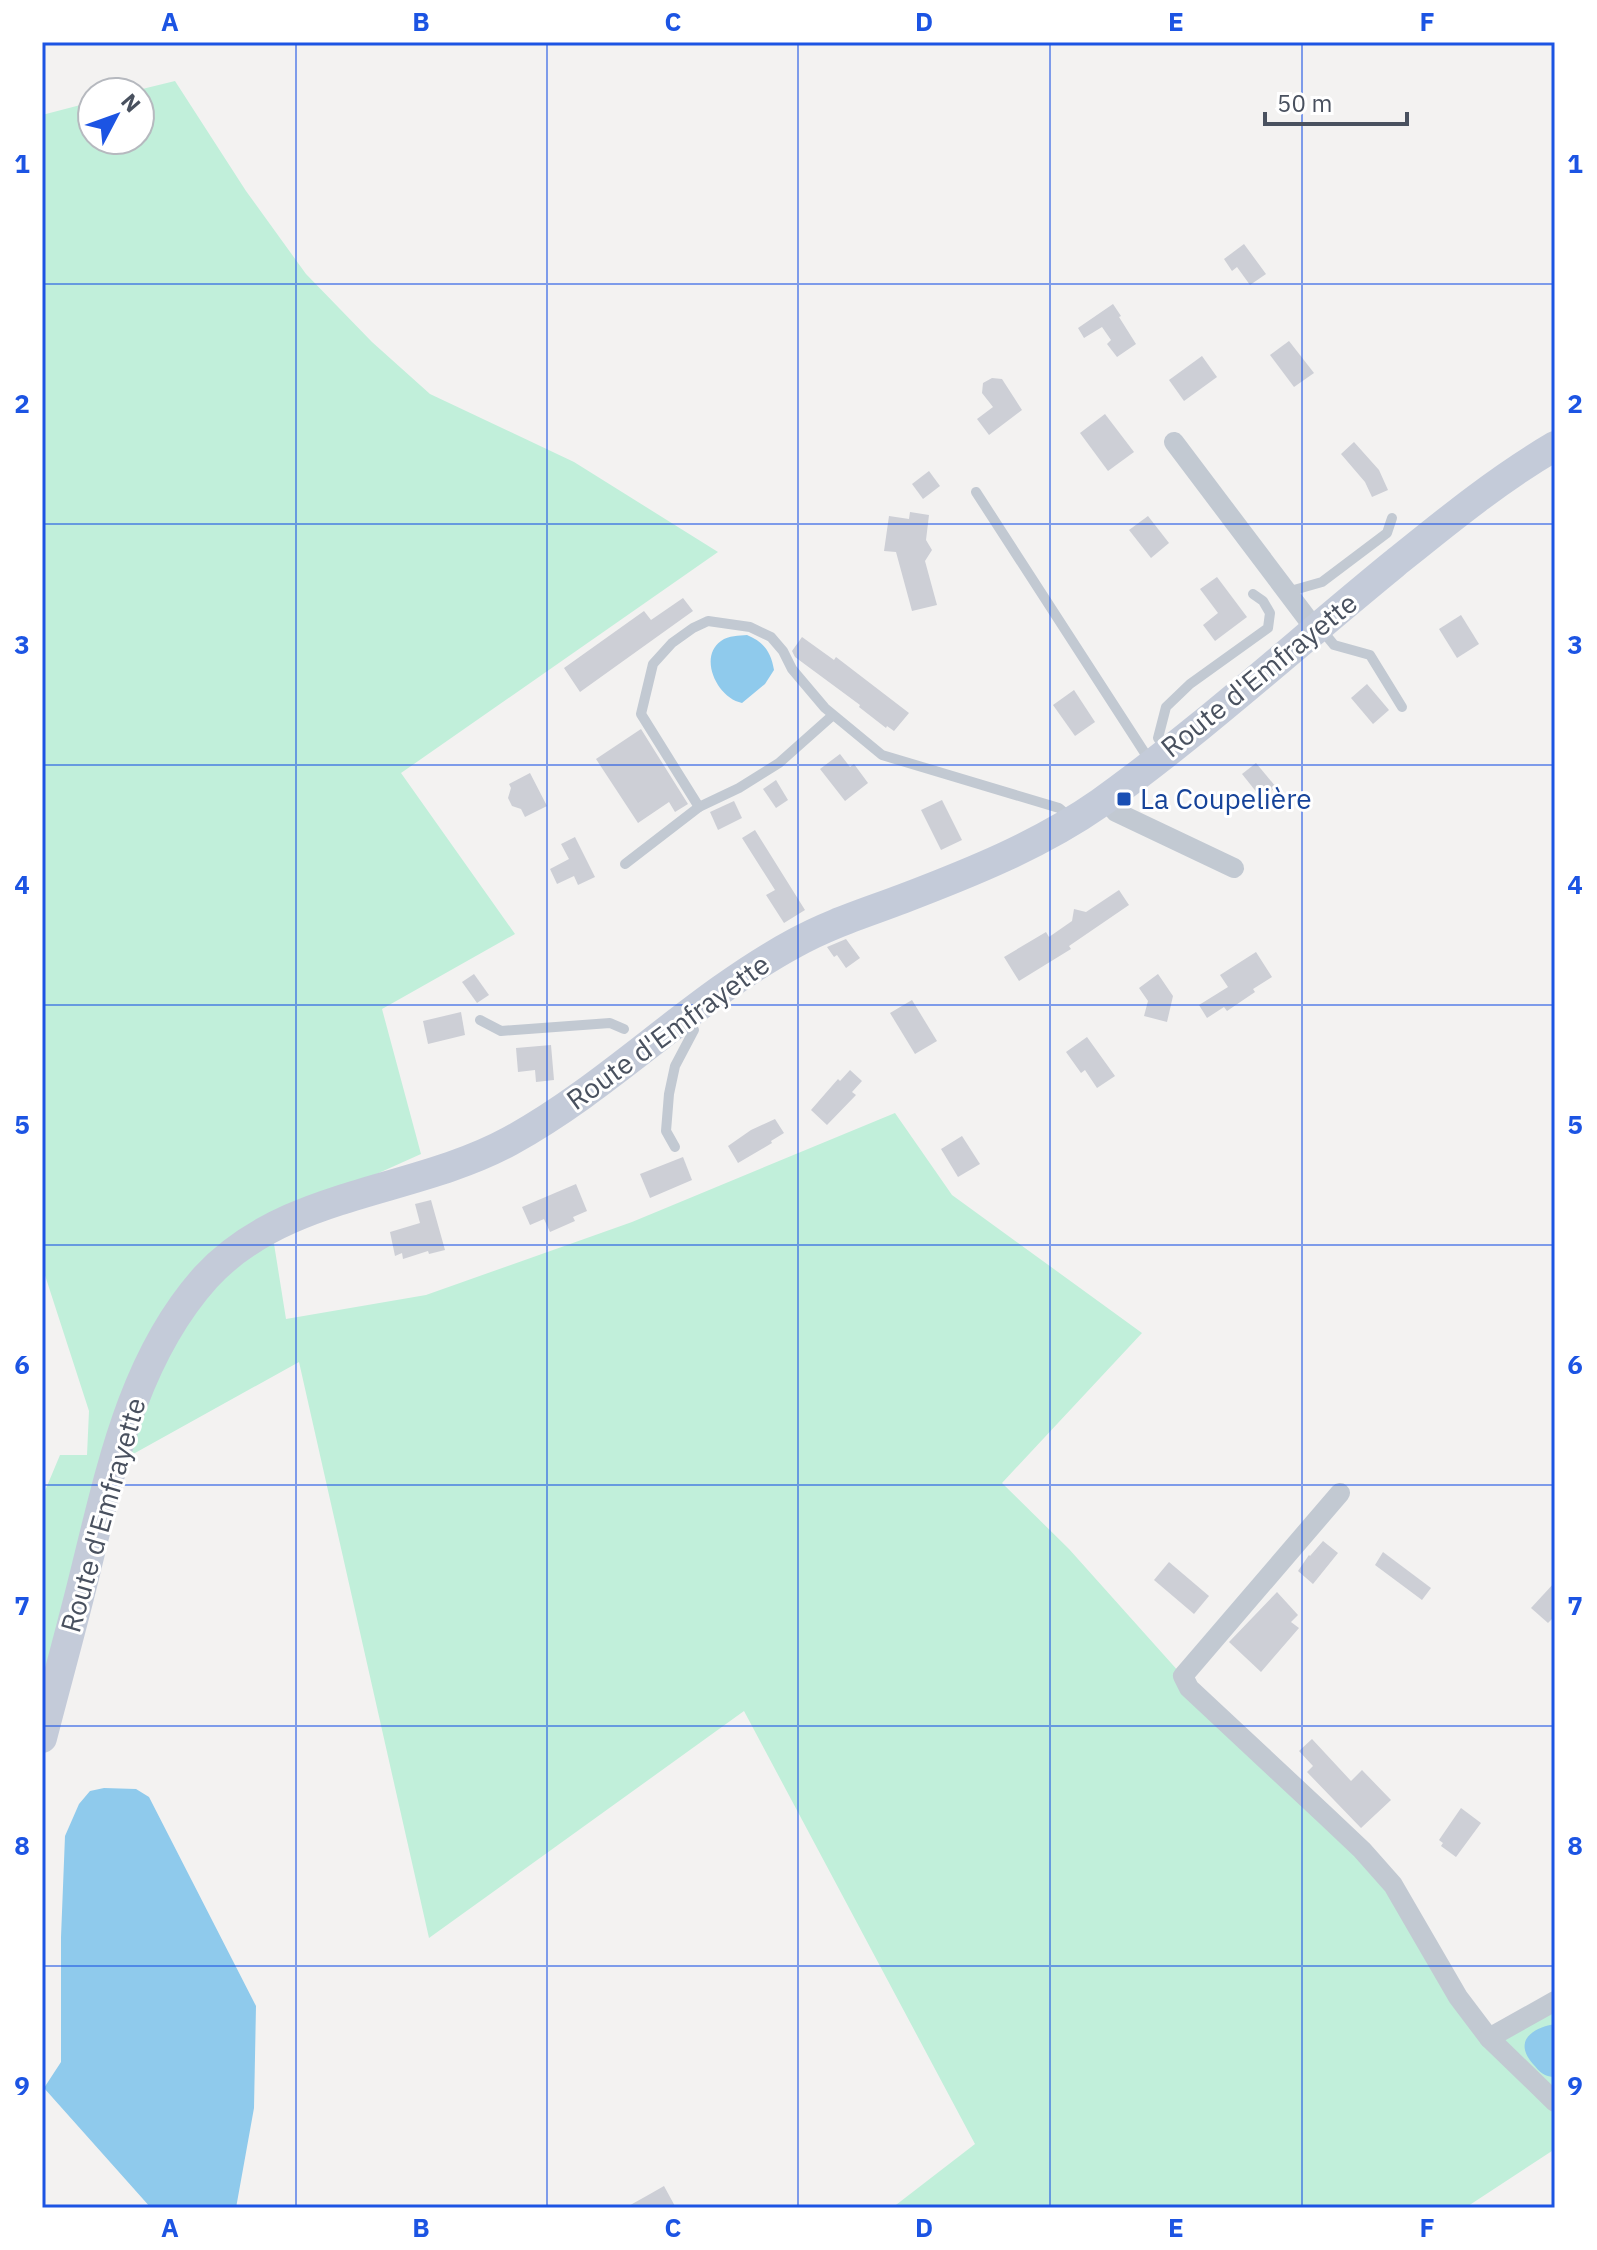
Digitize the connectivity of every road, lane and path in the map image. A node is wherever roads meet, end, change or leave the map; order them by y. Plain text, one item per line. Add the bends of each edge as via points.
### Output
1 (1174, 442) dead end
2 (1555, 446) edge
3 (976, 492) dead end
4 (1392, 518) dead end
5 (1287, 592) junction
6 (1253, 594) dead end
7 (1317, 627) junction
8 (1402, 707) dead end
9 (833, 715) junction
10 (1160, 757) junction
11 (1105, 799) junction
12 (699, 807) junction
13 (1073, 819) junction
14 (625, 864) dead end
15 (1234, 868) dead end
16 (480, 1020) dead end
17 (624, 1029) dead end
18 (694, 1030) dead end
19 (675, 1147) dead end
20 (1340, 1493) dead end
21 (42, 1738) edge
22 (1555, 2001) edge
23 (1489, 2038) junction
24 (1555, 2102) edge

1 - 5 street
2 - 7 street, Route d'Emfrayette via 1458,512
3 - 10 lane
4 - 5 lane via 1387,533 1322,582
5 - 7 street
6 - 10 lane via 1270,613 1268,628 1166,707 1158,738
7 - 8 lane via 1334,645 1370,655
7 - 10 street, Route d'Emfrayette
9 - 12 lane via 779,763
9 - 12 lane via 771,637 726,623 708,621 693,628 653,664 641,714
9 - 13 lane via 882,755 1059,808
10 - 11 street, Route d'Emfrayette
11 - 13 street, Route d'Emfrayette
11 - 15 street via 1116,812
12 - 14 lane
13 - 21 street, Route d'Emfrayette via 973,871 795,943 738,976 567,1105 507,1142 425,1175 308,1211 252,1237 226,1256 176,1313 134,1398
16 - 17 lane via 501,1031 610,1023
18 - 19 lane via 675,1066 669,1094 666,1131
20 - 23 street via 1183,1676 1189,1688 1393,1885 1450,1985
22 - 23 street
23 - 24 street

